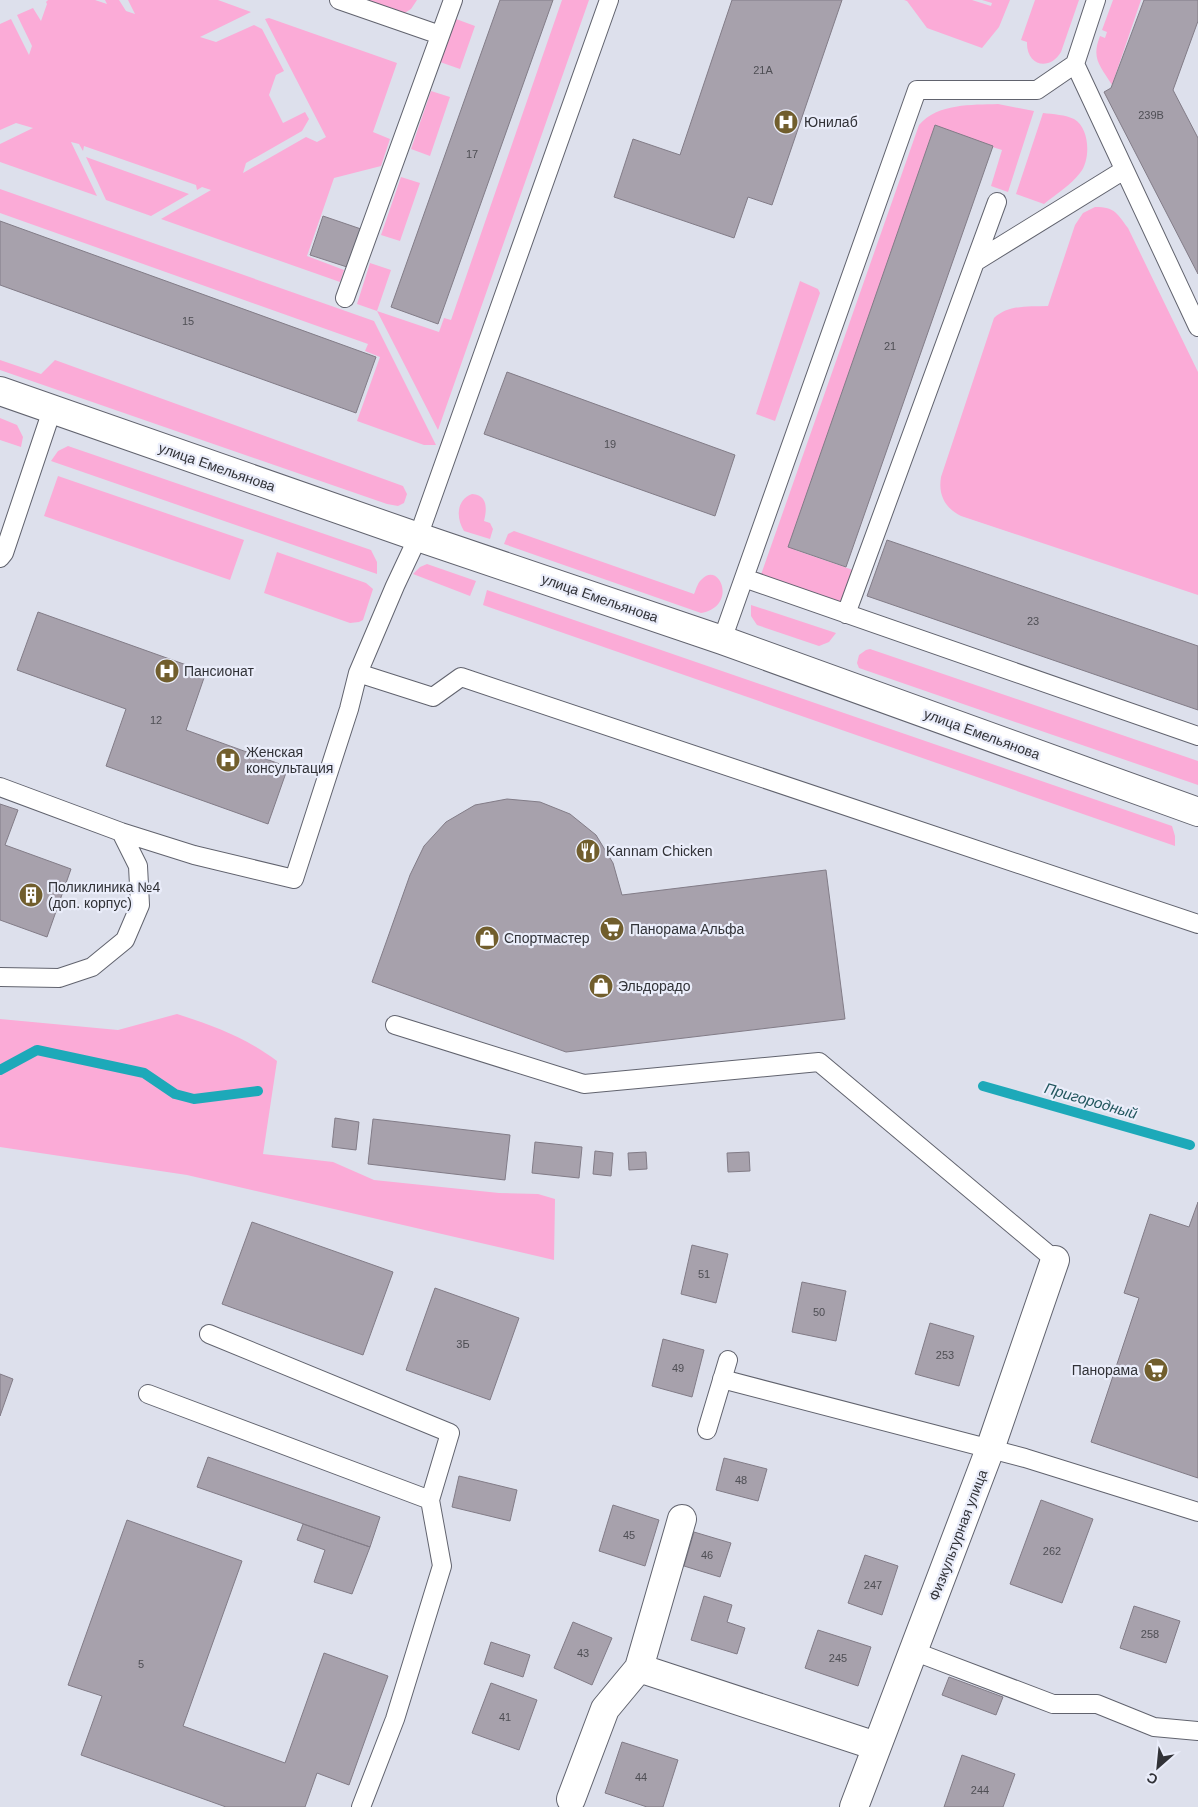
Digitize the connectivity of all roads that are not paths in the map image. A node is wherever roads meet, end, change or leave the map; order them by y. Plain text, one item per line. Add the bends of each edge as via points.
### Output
1 (339, 0) edge
2 (453, 0) edge
3 (609, 0) edge
4 (1096, 0) edge
5 (440, 35) junction
6 (1075, 64) junction
7 (1124, 170) junction
8 (997, 202) dead end
9 (976, 262) junction
10 (344, 298) dead end
11 (1198, 327) edge
12 (0, 391) edge
13 (52, 410) junction
14 (418, 537) junction
15 (0, 558) edge
16 (744, 578) junction
17 (846, 614) junction
18 (722, 640) junction
19 (358, 673) junction
20 (1198, 736) edge
21 (0, 787) edge
22 (1198, 812) edge
23 (121, 832) junction
24 (1198, 924) edge
25 (0, 977) edge
26 (395, 1025) dead end
27 (1055, 1260) joint
28 (209, 1334) dead end
29 (728, 1360) dead end
30 (722, 1379) junction
31 (148, 1394) dead end
32 (708, 1430) dead end
33 (990, 1449) junction
34 (430, 1500) junction
35 (1198, 1512) edge
36 (682, 1519) dead end
37 (913, 1651) junction
38 (639, 1668) junction
39 (1198, 1731) edge
40 (876, 1746) junction
41 (571, 1799) dead end
42 (361, 1807) edge
43 (854, 1807) edge

1 - 5 lane
2 - 5 lane
3 - 14 lane
4 - 6 lane
5 - 10 lane
6 - 7 lane
6 - 16 lane via 1037,90 917,90
7 - 9 lane
7 - 11 lane
8 - 9 lane
9 - 17 lane
12 - 13 main road, улица Емельянова
13 - 14 main road, улица Емельянова
13 - 15 lane
14 - 18 main road, улица Емельянова
14 - 19 lane
16 - 17 lane
16 - 18 lane
17 - 20 lane
18 - 22 main road, улица Емельянова
19 - 23 lane via 294,879 194,855
19 - 24 lane via 433,697 461,677
21 - 23 lane
23 - 25 lane via 138,866 140,905 125,940 92,967 60,978
26 - 27 lane via 584,1084 819,1062
27 - 33 main road, Физкультурная улица
28 - 34 lane via 450,1433
29 - 30 lane
30 - 32 lane
30 - 33 lane
31 - 34 lane
33 - 35 lane
33 - 37 main road, Физкультурная улица
34 - 42 lane via 442,1566 395,1718
36 - 38 main road
37 - 39 lane via 1053,1704 1097,1704 1154,1727
37 - 40 main road, Физкультурная улица
38 - 40 main road
38 - 41 main road via 605,1709
40 - 43 main road, Физкультурная улица

